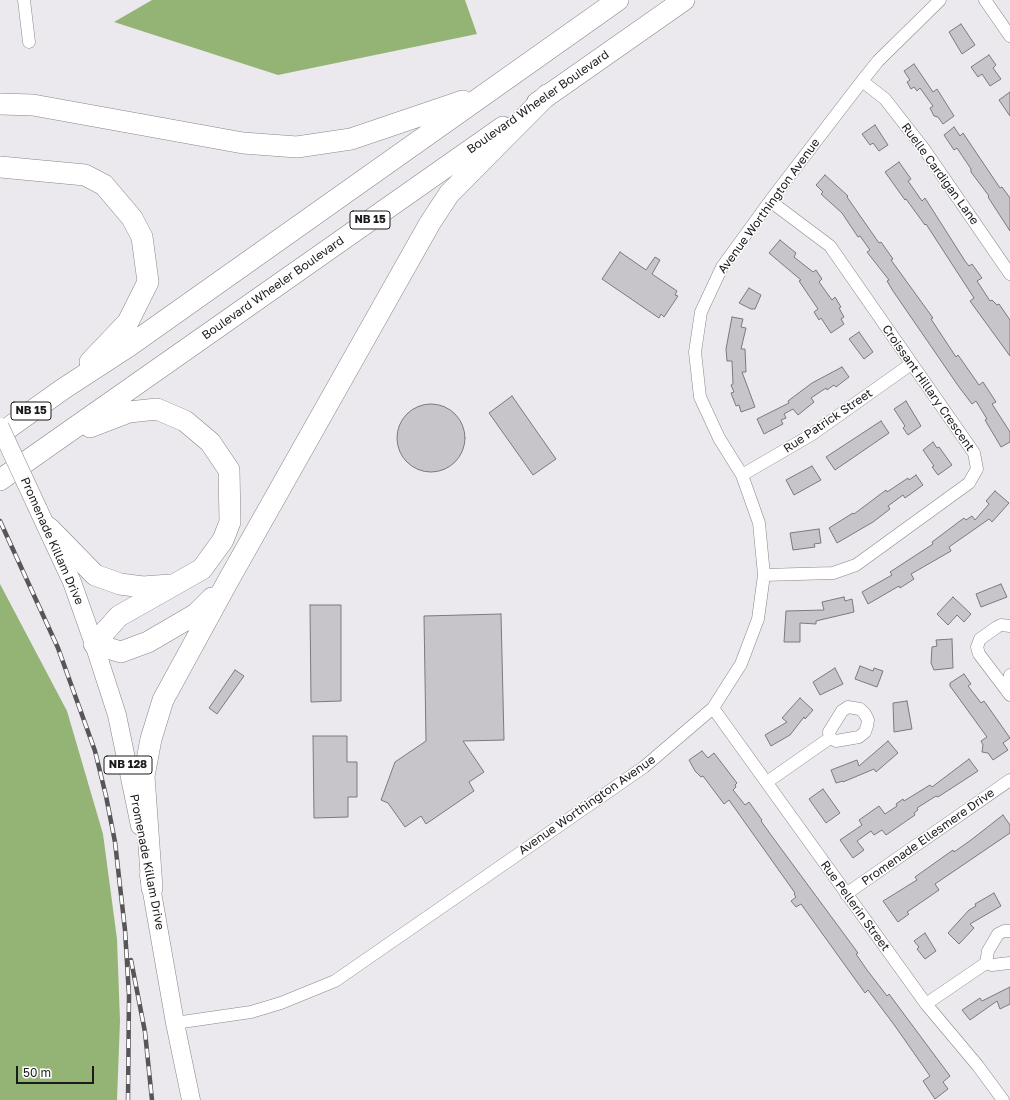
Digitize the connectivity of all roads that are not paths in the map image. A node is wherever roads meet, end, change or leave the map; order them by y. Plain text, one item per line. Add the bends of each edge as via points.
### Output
1 (24, 0) edge
2 (617, 0) edge
3 (684, 0) edge
4 (940, 0) edge
5 (985, 0) edge
6 (1010, 36) edge
7 (29, 42) dead end
8 (862, 81) junction
9 (547, 95) junction
10 (5, 101) edge
11 (0, 167) edge
12 (29, 171) junction
13 (0, 178) edge
14 (770, 201) junction
15 (1010, 274) edge
16 (911, 364) junction
17 (63, 389) junction
18 (0, 426) edge
19 (0, 434) edge
20 (57, 439) junction
21 (742, 475) junction
22 (0, 480) edge
23 (49, 528) junction
24 (764, 575) junction
25 (228, 581) junction
26 (174, 585) junction
27 (1010, 626) edge
28 (94, 644) junction
29 (1010, 674) edge
30 (1008, 693) edge
31 (713, 708) junction
32 (830, 738) dead end
33 (1010, 780) edge
34 (767, 782) junction
35 (152, 888) junction
36 (846, 894) junction
37 (1010, 931) edge
38 (986, 962) junction
39 (1010, 963) edge
40 (926, 1004) junction
41 (175, 1023) junction
42 (191, 1100) edge
43 (1003, 1100) edge

1 - 7 street
2 - 10 highway via 460,103 351,139 297,147 243,143
2 - 17 highway, NB 15 via 129,346
3 - 9 highway, Boulevard Wheeler Boulevard / NB 15
4 - 8 street, Avenue Worthington Avenue via 878,61
5 - 6 street
8 - 14 street, Avenue Worthington Avenue
8 - 15 street, Ruelle Cardigan Lane via 884,99 924,149
9 - 20 highway, Boulevard Wheeler Boulevard / NB 15
9 - 25 highway via 449,194 430,223
11 - 12 highway
12 - 13 highway
12 - 17 highway via 85,175 104,185 132,218 142,237 148,282 128,322
14 - 16 street, Croissant Hillary Crescent via 830,246
14 - 21 street, Avenue Worthington Avenue via 722,268 701,312 695,352 700,396 719,438
16 - 21 street, Rue Patrick Street via 811,435
16 - 24 street, Croissant Hillary Crescent via 974,453 977,469 969,483 856,565 833,573
17 - 19 highway, NB 15
18 - 23 main road, Promenade Killam Drive / NB 128, bridge
20 - 22 highway, Boulevard Wheeler Boulevard / NB 15
20 - 26 highway via 129,412 157,409 185,421 210,442 228,470 230,522 223,540 202,569
21 - 24 street, Avenue Worthington Avenue via 759,523
23 - 26 highway via 95,574 120,584 143,587
23 - 28 main road, Promenade Killam Drive / NB 128
24 - 31 street, Avenue Worthington Avenue via 758,619 741,664
25 - 28 highway via 196,614 148,642 121,652
25 - 35 highway via 163,700 151,739 144,776
26 - 28 highway via 119,616
27 - 30 street via 997,627 980,638 977,647
28 - 35 main road, Promenade Killam Drive / NB 128 via 117,715
29 - 30 street
31 - 34 street, Rue Pellerin Street
31 - 41 street, Avenue Worthington Avenue via 644,767 335,981 251,1012
32 - 34 street
33 - 36 street, Promenade Ellesmere Drive
34 - 36 street, Rue Pellerin Street
35 - 41 main road, Promenade Killam Drive / NB 128
36 - 40 street, Rue Pellerin Street
37 - 38 street via 998,934 988,951
38 - 39 street via 992,965
38 - 40 street
40 - 43 street, Rue Pellerin Street
41 - 42 main road, Promenade Killam Drive / NB 128

